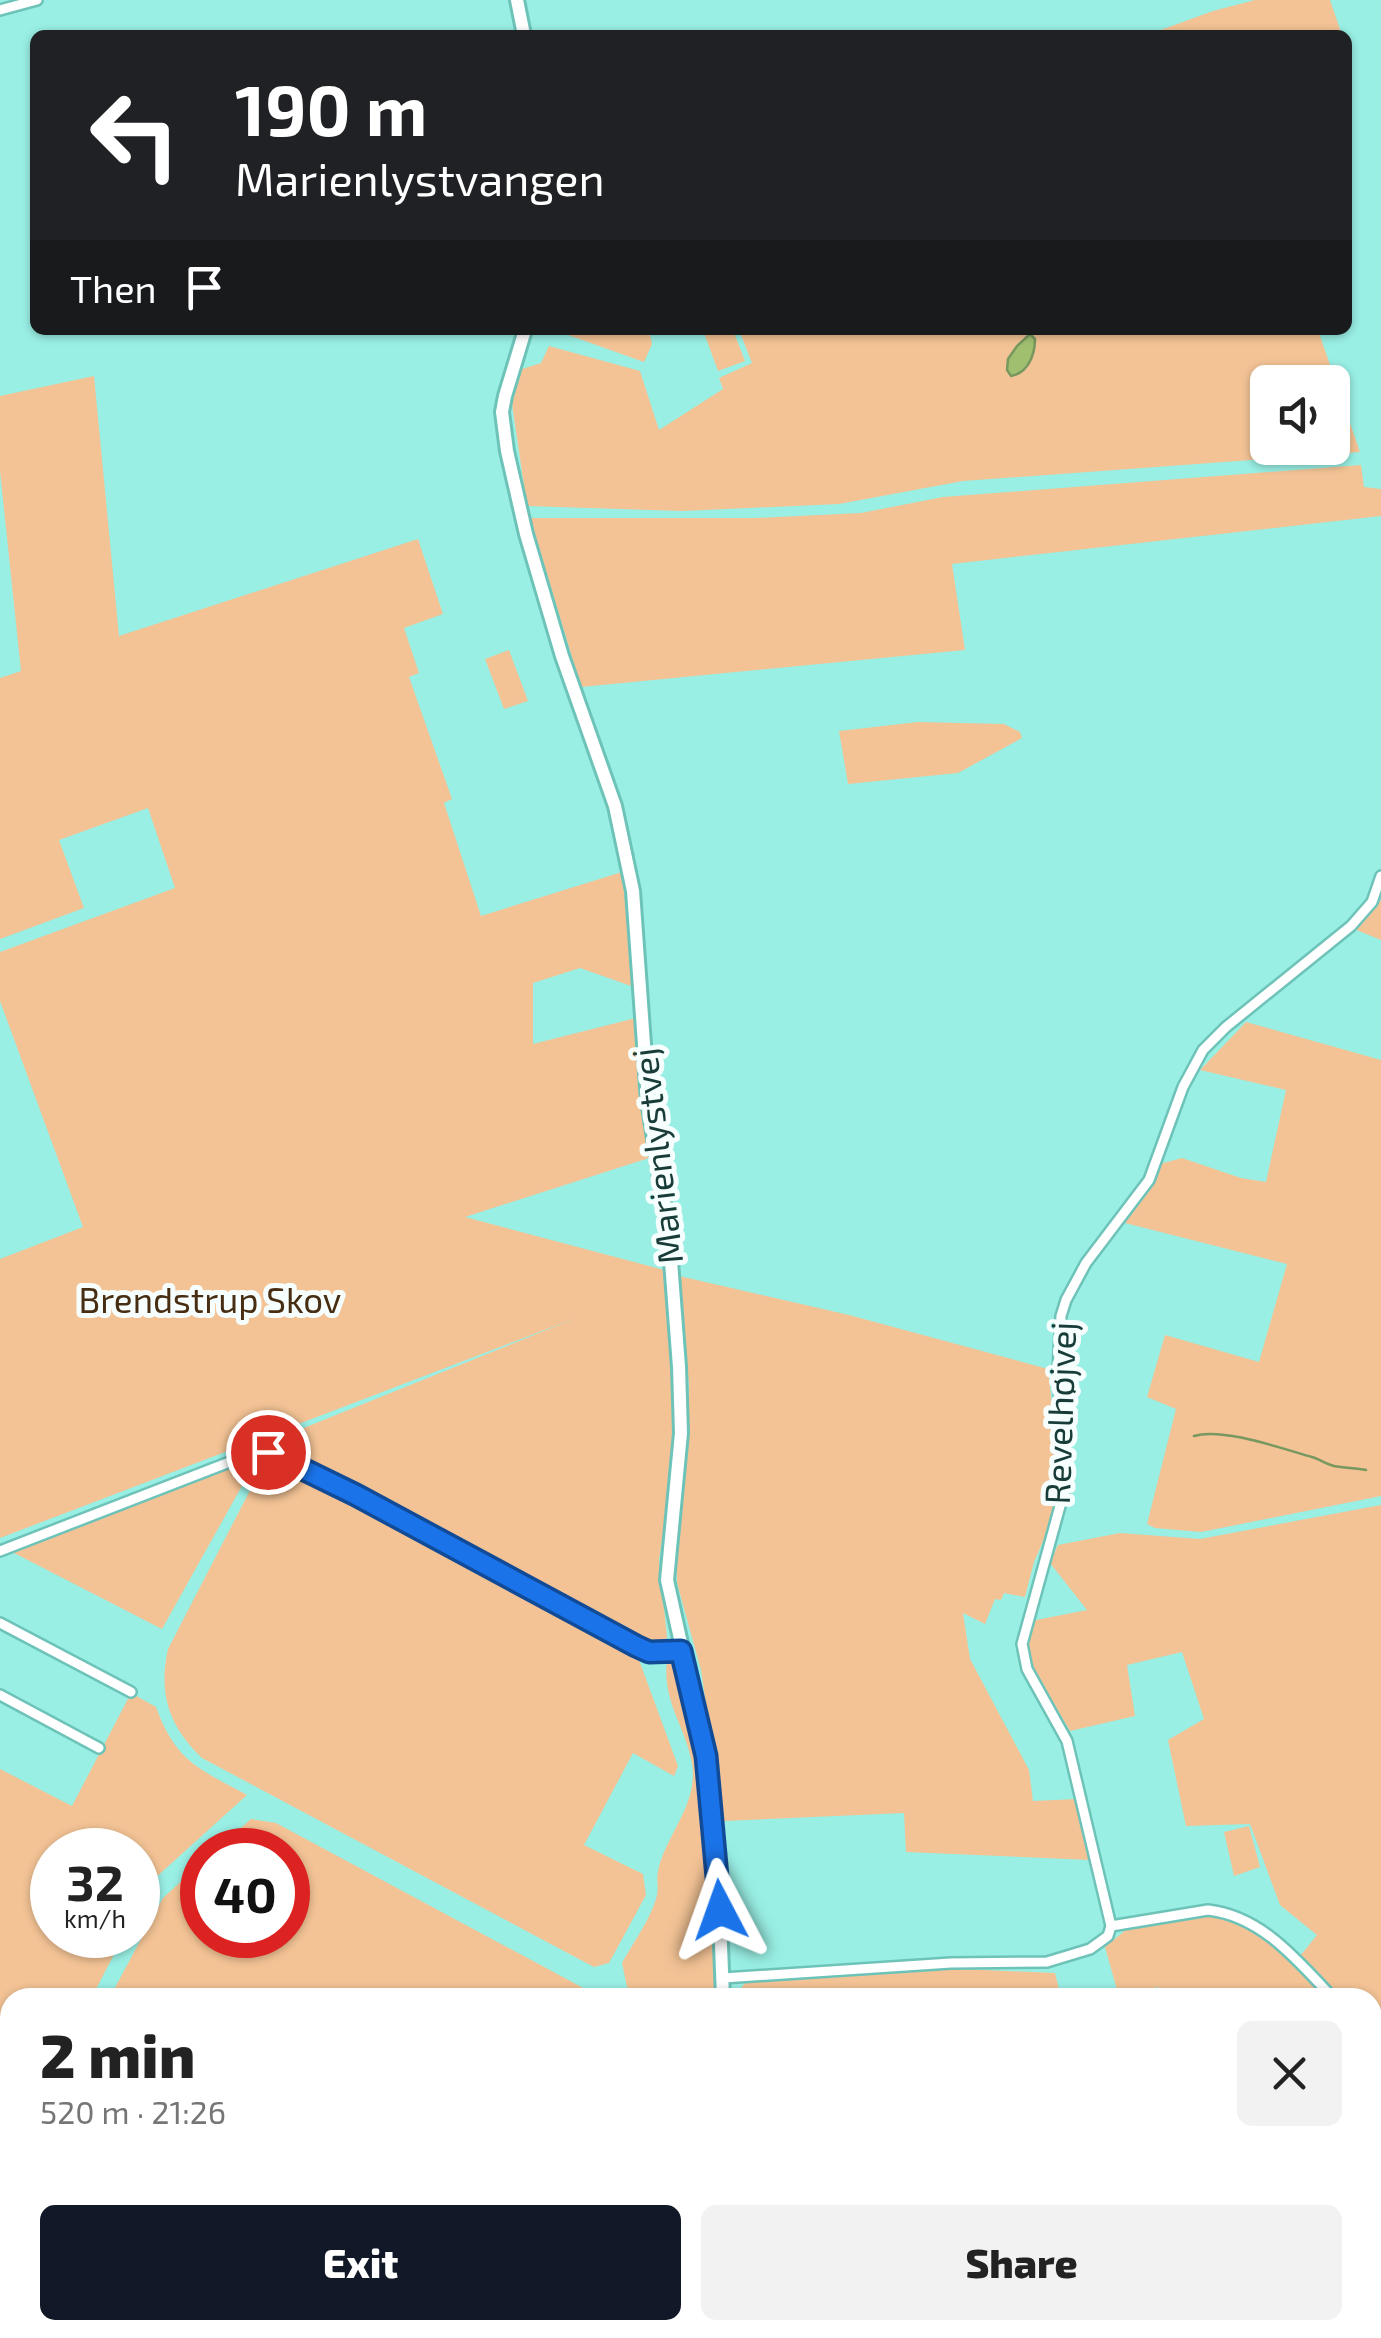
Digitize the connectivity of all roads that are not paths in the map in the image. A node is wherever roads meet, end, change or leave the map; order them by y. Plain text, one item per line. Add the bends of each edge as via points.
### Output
1 (38, 0) edge
2 (517, 0) edge
3 (0, 10) edge
4 (523, 30) edge
5 (523, 335) edge
6 (1381, 876) edge
7 (0, 1550) edge
8 (0, 1623) edge
9 (681, 1651) junction
10 (131, 1692) dead end
11 (0, 1696) edge
12 (100, 1748) dead end
13 (1111, 1926) junction
14 (723, 1978) junction
15 (723, 1988) edge
16 (1324, 1988) edge

1 - 3 street
2 - 4 street
5 - 9 street, Marienlystvej via 505,396 507,455 562,656 619,819 633,891 648,1100 669,1234 679,1367 681,1434 667,1580
6 - 13 street, Revelhøjvej via 1372,902 1351,926 1203,1050 1149,1180 1086,1263 1060,1316 1065,1488 1022,1644 1027,1669 1067,1741
7 - 9 street via 268,1452 636,1646
8 - 10 street
9 - 14 street, Marienlystvej via 706,1756
11 - 12 street
13 - 14 street via 1084,1953 1047,1962
13 - 16 street via 1222,1912 1280,1942
14 - 15 street, Marienlystvej

